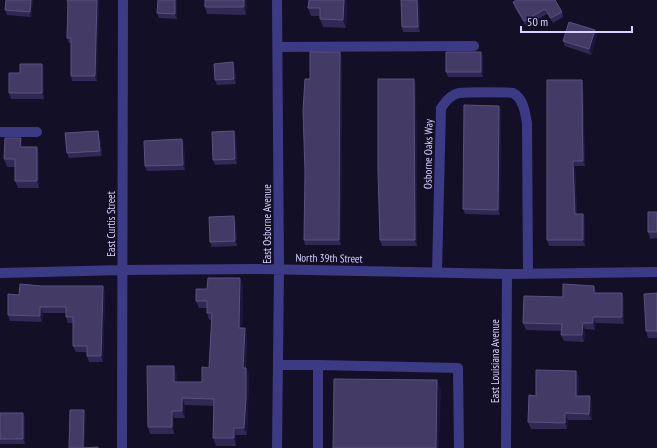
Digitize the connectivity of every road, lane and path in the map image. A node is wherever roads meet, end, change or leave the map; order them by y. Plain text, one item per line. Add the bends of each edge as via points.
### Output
1 (123, 0) edge
2 (277, 0) edge
3 (474, 46) dead end
4 (278, 47) junction
5 (0, 132) edge
6 (37, 132) dead end
7 (279, 269) junction
8 (123, 270) junction
9 (437, 272) junction
10 (657, 272) edge
11 (0, 273) edge
12 (528, 273) junction
13 (507, 274) junction
14 (278, 365) junction
15 (318, 365) junction
16 (122, 448) edge
17 (277, 448) edge
18 (318, 448) edge
19 (459, 448) edge
20 (506, 448) edge

1 - 8 street, East Curtis Street
2 - 4 street, East Osborne Avenue
3 - 4 street
4 - 7 street, East Osborne Avenue
5 - 6 street
7 - 8 street, North 39th Street
7 - 9 street, North 39th Street
7 - 14 street, East Osborne Avenue
8 - 11 street, North 39th Street
8 - 16 street, East Curtis Street
9 - 12 street, Osborne Oaks Way via 440,108 458,93 512,93 524,106 527,123
9 - 13 street, North 39th Street
10 - 12 street, North 39th Street
12 - 13 street, North 39th Street
13 - 20 street, East Louisiana Avenue
14 - 15 street
14 - 17 street, East Osborne Avenue
15 - 18 street
15 - 19 street via 458,368

